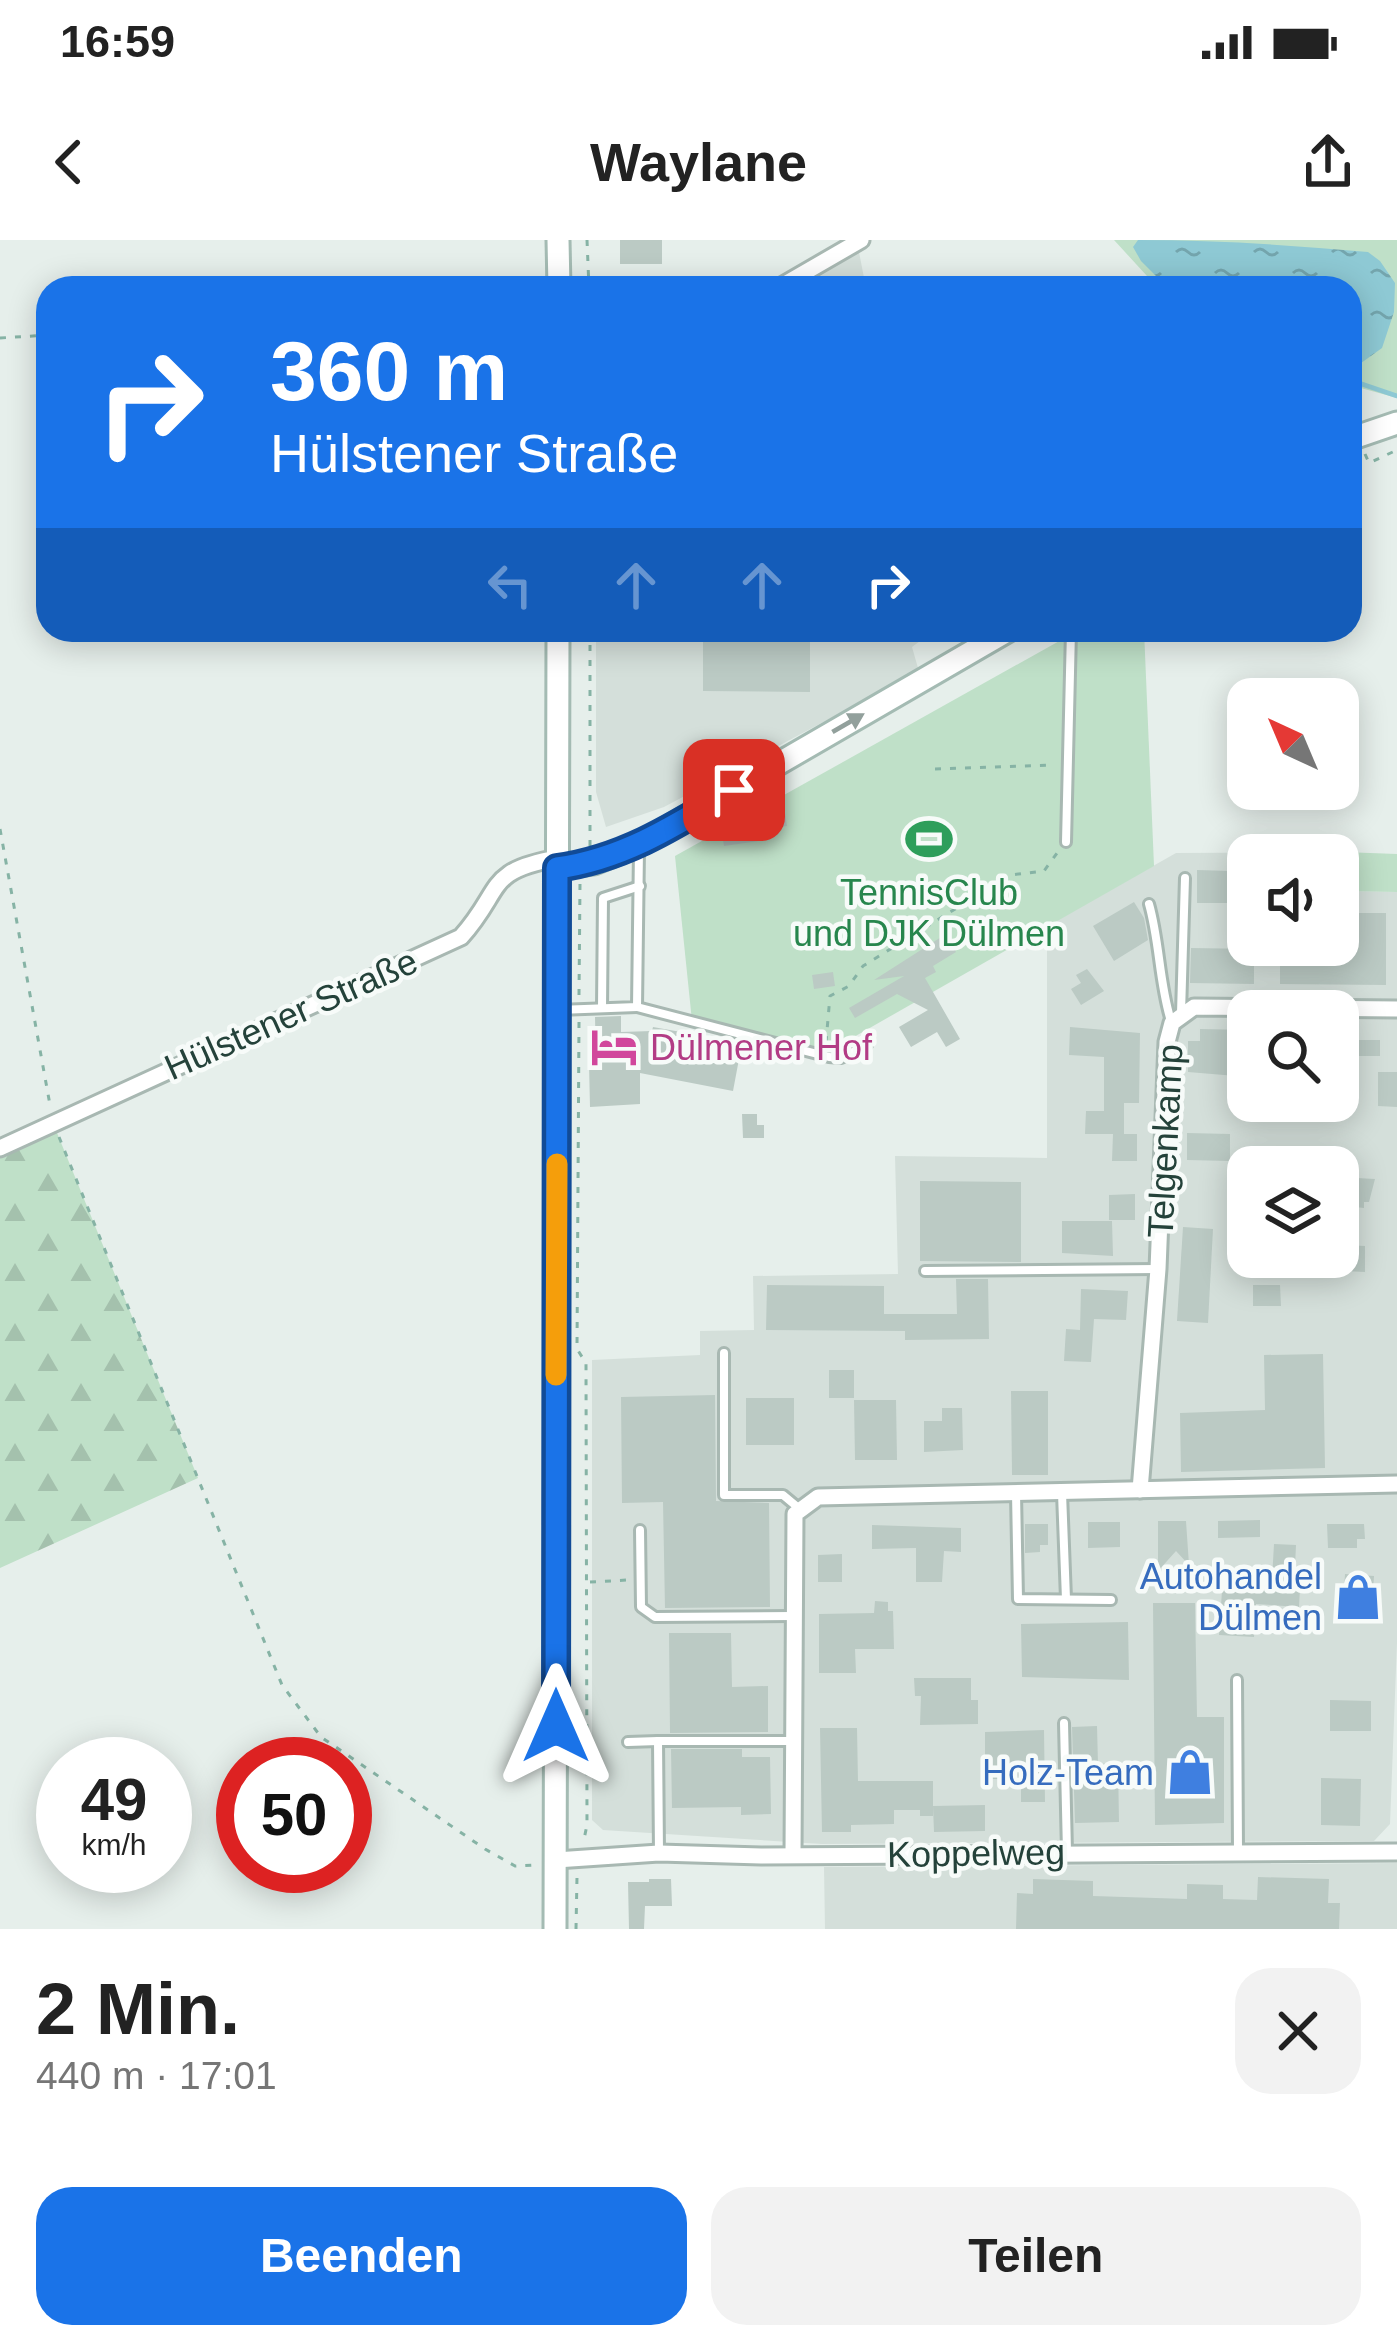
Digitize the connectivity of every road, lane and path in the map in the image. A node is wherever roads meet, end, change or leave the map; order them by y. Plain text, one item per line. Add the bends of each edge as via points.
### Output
1 (558, 240) edge
2 (587, 240) edge
3 (861, 240) edge
4 (559, 276) edge
5 (588, 276) edge
6 (799, 276) edge
7 (36, 336) edge
8 (0, 338) edge
9 (1397, 423) edge
10 (1362, 435) edge
11 (1397, 450) edge
12 (1362, 451) edge
13 (558, 642) edge
14 (590, 642) edge
15 (988, 642) edge
16 (1071, 642) edge
17 (1067, 765) junction
18 (934, 769) dead end
19 (0, 830) edge
20 (1066, 842) joint
21 (638, 845) junction
22 (558, 863) junction
23 (585, 864) junction
24 (1185, 878) dead end
25 (640, 886) junction
26 (1149, 904) dead end
27 (637, 1007) junction
28 (602, 1008) junction
29 (568, 1009) junction
30 (1397, 1009) edge
31 (1176, 1018) junction
32 (867, 1045) dead end
33 (826, 1056) junction
34 (53, 1123) junction
35 (0, 1148) edge
36 (1158, 1269) junction
37 (925, 1271) dead end
38 (724, 1353) dead end
39 (1397, 1484) edge
40 (1140, 1490) junction
41 (1016, 1491) junction
42 (1062, 1491) junction
43 (801, 1510) junction
44 (640, 1530) dead end
45 (640, 1579) junction
46 (588, 1582) junction
47 (1066, 1599) junction
48 (1112, 1600) dead end
49 (793, 1616) junction
50 (1237, 1680) dead end
51 (1064, 1723) dead end
52 (658, 1741) junction
53 (793, 1741) junction
54 (628, 1742) dead end
55 (1067, 1852) junction
56 (1238, 1852) junction
57 (1397, 1852) edge
58 (659, 1853) junction
59 (793, 1855) junction
60 (581, 1856) junction
61 (556, 1860) junction
62 (555, 1929) edge
63 (576, 1929) edge

1 - 4 main road
2 - 5 path
3 - 6 street
7 - 8 path
9 - 10 main road
11 - 12 path via 1369,463
13 - 22 main road
14 - 23 path
21 -> 15 main road, Hülstener Straße
16 - 17 lane
17 - 18 path
17 - 20 lane
19 - 34 path
20 - 33 path via 1044,871 1010,875 863,966 830,996
21 - 23 main road, Hülstener Straße
21 - 25 lane
22 - 23 main road, Hülstener Straße
22 - 29 main road
22 - 34 street, Hülstener Straße via 507,872 461,937
23 - 29 path
24 - 31 lane
25 - 27 lane
25 - 28 lane via 603,898
26 - 31 lane via 1165,1000
27 - 28 lane
27 - 33 lane
28 - 29 lane
29 - 46 path
29 - 61 main road
30 - 31 street, Telgenkamp via 1194,1007
31 - 36 street, Telgenkamp via 1167,1042
32 - 33 lane
34 - 35 street, Hülstener Straße
34 - 61 path via 282,1684 321,1737 485,1849 523,1868
36 - 37 lane
36 - 40 street, Telgenkamp
38 - 43 lane via 724,1495 783,1496
39 - 40 street
40 - 42 street
41 - 42 street
41 - 43 street via 818,1497
41 - 47 lane via 1018,1599
42 - 47 lane
43 - 49 street
44 - 45 lane
45 - 46 path
45 - 49 lane via 641,1607 655,1617
46 - 60 path
47 - 48 lane
49 - 53 street
50 - 56 lane
51 - 55 lane
52 - 53 lane
52 - 54 lane
52 - 58 lane
53 - 59 street
55 - 56 street, Koppelweg
55 - 59 street, Koppelweg
56 - 57 street, Koppelweg
58 - 59 street, Koppelweg
58 - 60 street, Koppelweg
60 - 61 street, Koppelweg
60 - 63 path
61 - 62 main road

